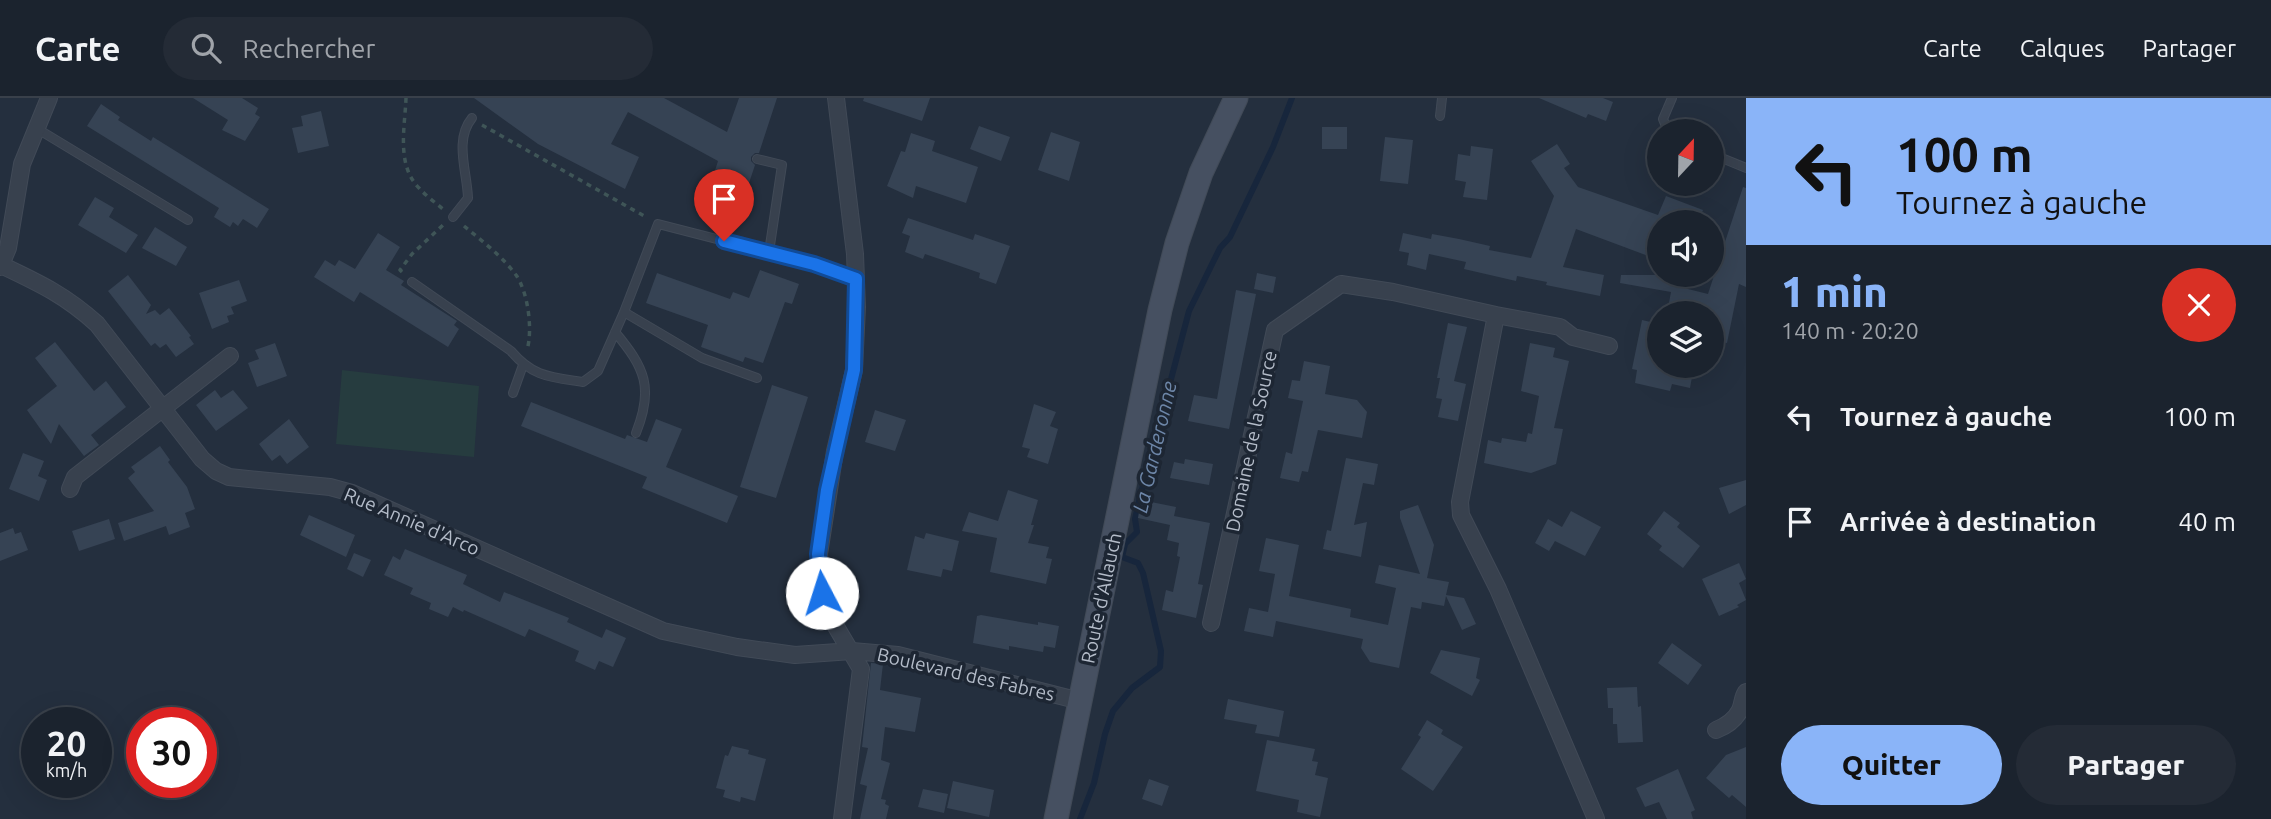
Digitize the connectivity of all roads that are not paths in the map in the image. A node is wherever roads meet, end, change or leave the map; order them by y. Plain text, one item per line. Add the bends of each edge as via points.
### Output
1 (49, 98) edge
2 (836, 98) edge
3 (1236, 98) edge
4 (1441, 98) edge
5 (1672, 98) edge
6 (1440, 116) dead end
7 (472, 118) dead end
8 (1663, 119) edge
9 (36, 128) junction
10 (757, 159) dead end
11 (1724, 159) edge
12 (1746, 168) edge
13 (453, 217) road end
14 (188, 220) dead end
15 (769, 252) junction
16 (0, 266) edge
17 (856, 279) junction
18 (412, 282) dead end
19 (624, 312) junction
20 (1496, 315) junction
21 (615, 332) junction
22 (1609, 346) dead end
23 (230, 356) dead end
24 (523, 365) junction
25 (757, 378) dead end
26 (513, 393) dead end
27 (163, 408) junction
28 (636, 433) dead end
29 (70, 489) dead end
30 (1211, 623) dead end
31 (852, 651) junction
32 (1746, 692) edge
33 (1080, 701) junction
34 (1716, 730) dead end
35 (842, 819) edge
36 (1056, 819) edge
37 (1596, 819) edge

1 - 9 street
2 - 17 street
3 - 33 main road, Route d'Allauch via 1201,173 1177,243
4 - 6 lane
5 - 8 lane
7 - 13 lane via 464,127 461,145 468,198
9 - 14 lane
9 - 16 street via 22,164 8,248
10 - 15 lane via 782,165
11 - 12 lane
15 - 17 lane
15 - 19 lane via 658,224
16 - 27 street, Rue Annie d'Arco via 52,288 76,305 97,324
17 - 31 street via 854,370 818,554 825,608
18 - 24 lane via 511,351
19 - 21 lane
19 - 25 lane via 702,358
20 - 22 street, Domaine de la Source via 1560,327 1573,337
20 - 30 street, Domaine de la Source via 1341,284 1275,330
20 - 37 street via 1461,515 1508,612
21 - 24 lane via 598,371 583,382 538,374
21 - 28 lane via 643,371 644,412
23 - 27 street
24 - 26 lane
27 - 29 street via 75,477
27 - 31 street, Rue Annie d'Arco via 202,458 229,477 352,493 663,631 795,654
31 - 33 street, Boulevard des Fabres via 898,655
31 - 35 street via 861,669
32 - 34 street via 1740,711
33 - 36 main road, Route d'Allauch

